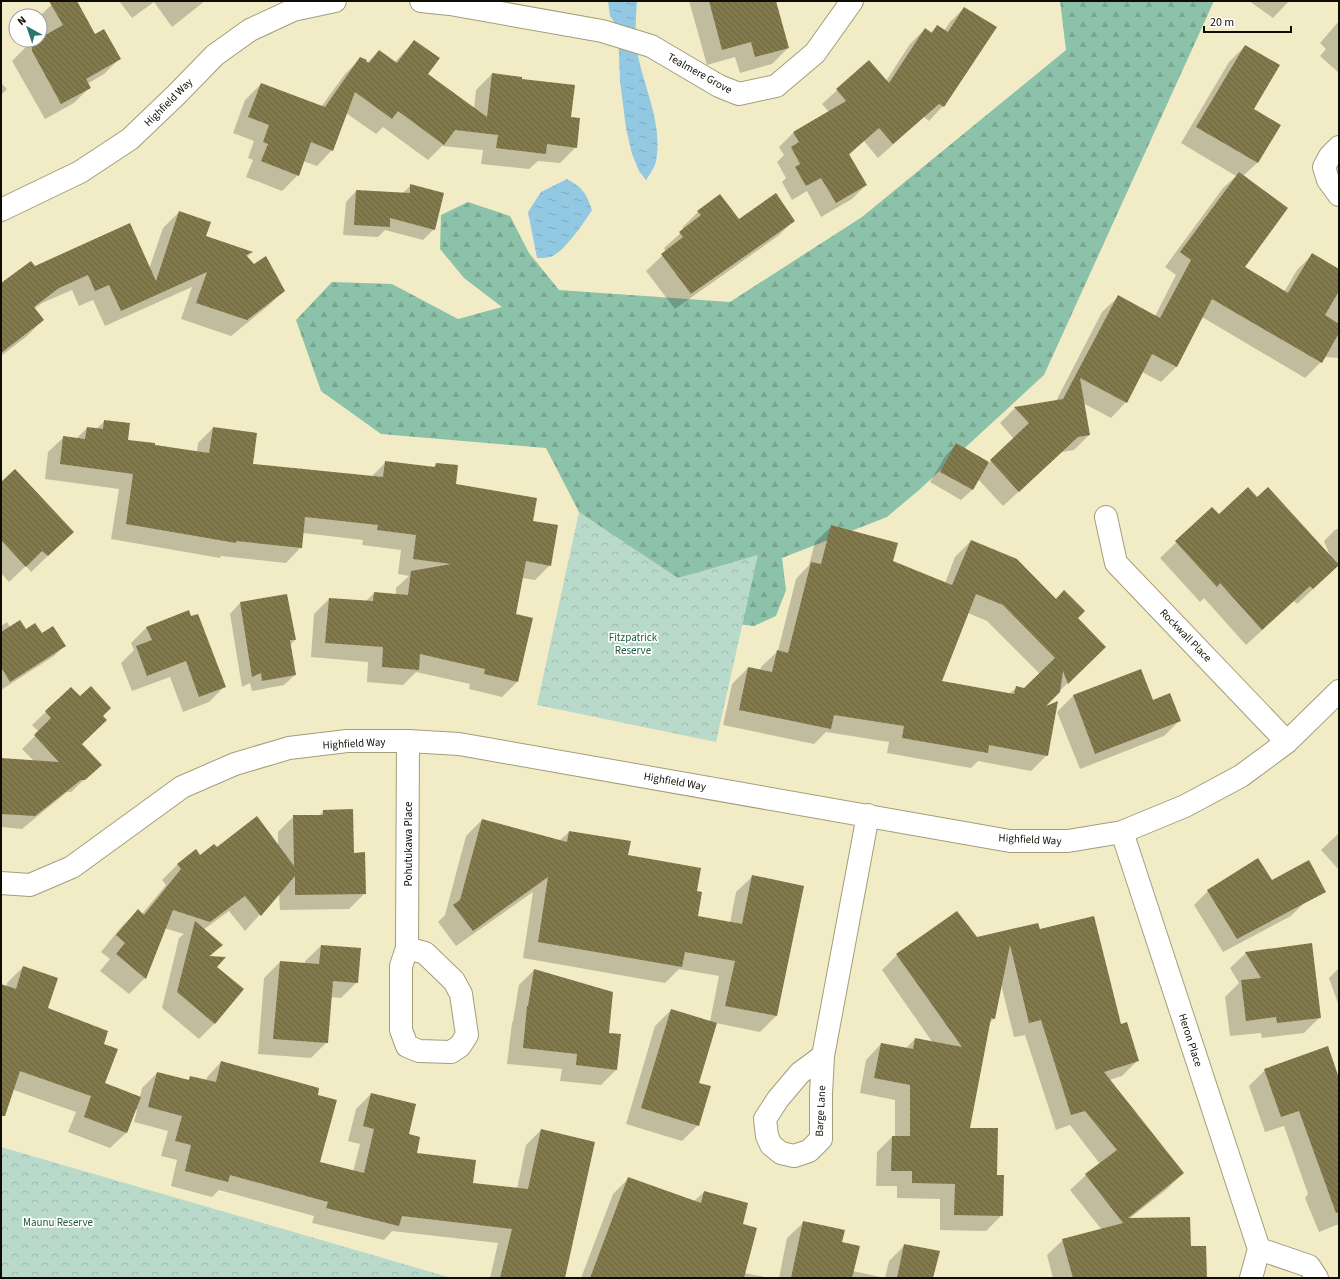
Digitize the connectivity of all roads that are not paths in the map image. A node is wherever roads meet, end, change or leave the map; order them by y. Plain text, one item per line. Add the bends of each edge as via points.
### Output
1 (335, 1) edge
2 (420, 1) edge
3 (852, 1) edge
4 (1339, 147) edge
5 (1339, 195) edge
6 (1, 210) edge
7 (1106, 517) dead end
8 (1339, 691) edge
9 (408, 741) junction
10 (1287, 742) junction
11 (868, 815) junction
12 (1122, 832) junction
13 (1, 884) edge
14 (408, 948) junction
15 (823, 1056) dead end
16 (1259, 1249) junction
17 (1251, 1278) edge
18 (1317, 1278) edge

1 - 6 street, Highfield Way via 293,10 250,30 215,55 130,139 80,172
2 - 3 street, Tealmere Grove via 602,31 651,46 719,86 739,94 776,86 815,53
4 - 5 street via 1324,167 1328,180
7 - 10 street, Rockwall Place via 1116,563
8 - 10 street, Highfield Way
9 - 11 street, Highfield Way via 459,744
9 - 13 street, Highfield Way via 347,741 289,748 235,764 182,787 72,867 30,885
9 - 14 street, Pohutukawa Place
10 - 12 street, Highfield Way via 1241,776 1184,806
11 - 12 street, Highfield Way via 1010,841 1068,841
11 - 15 street
12 - 16 street, Heron Place
14 - 14 street, Pohutukawa Place via 425,953 454,980 461,994 467,1035 460,1046 452,1052 419,1051 407,1046 401,1030 401,966
16 - 17 street
16 - 18 street via 1308,1266

